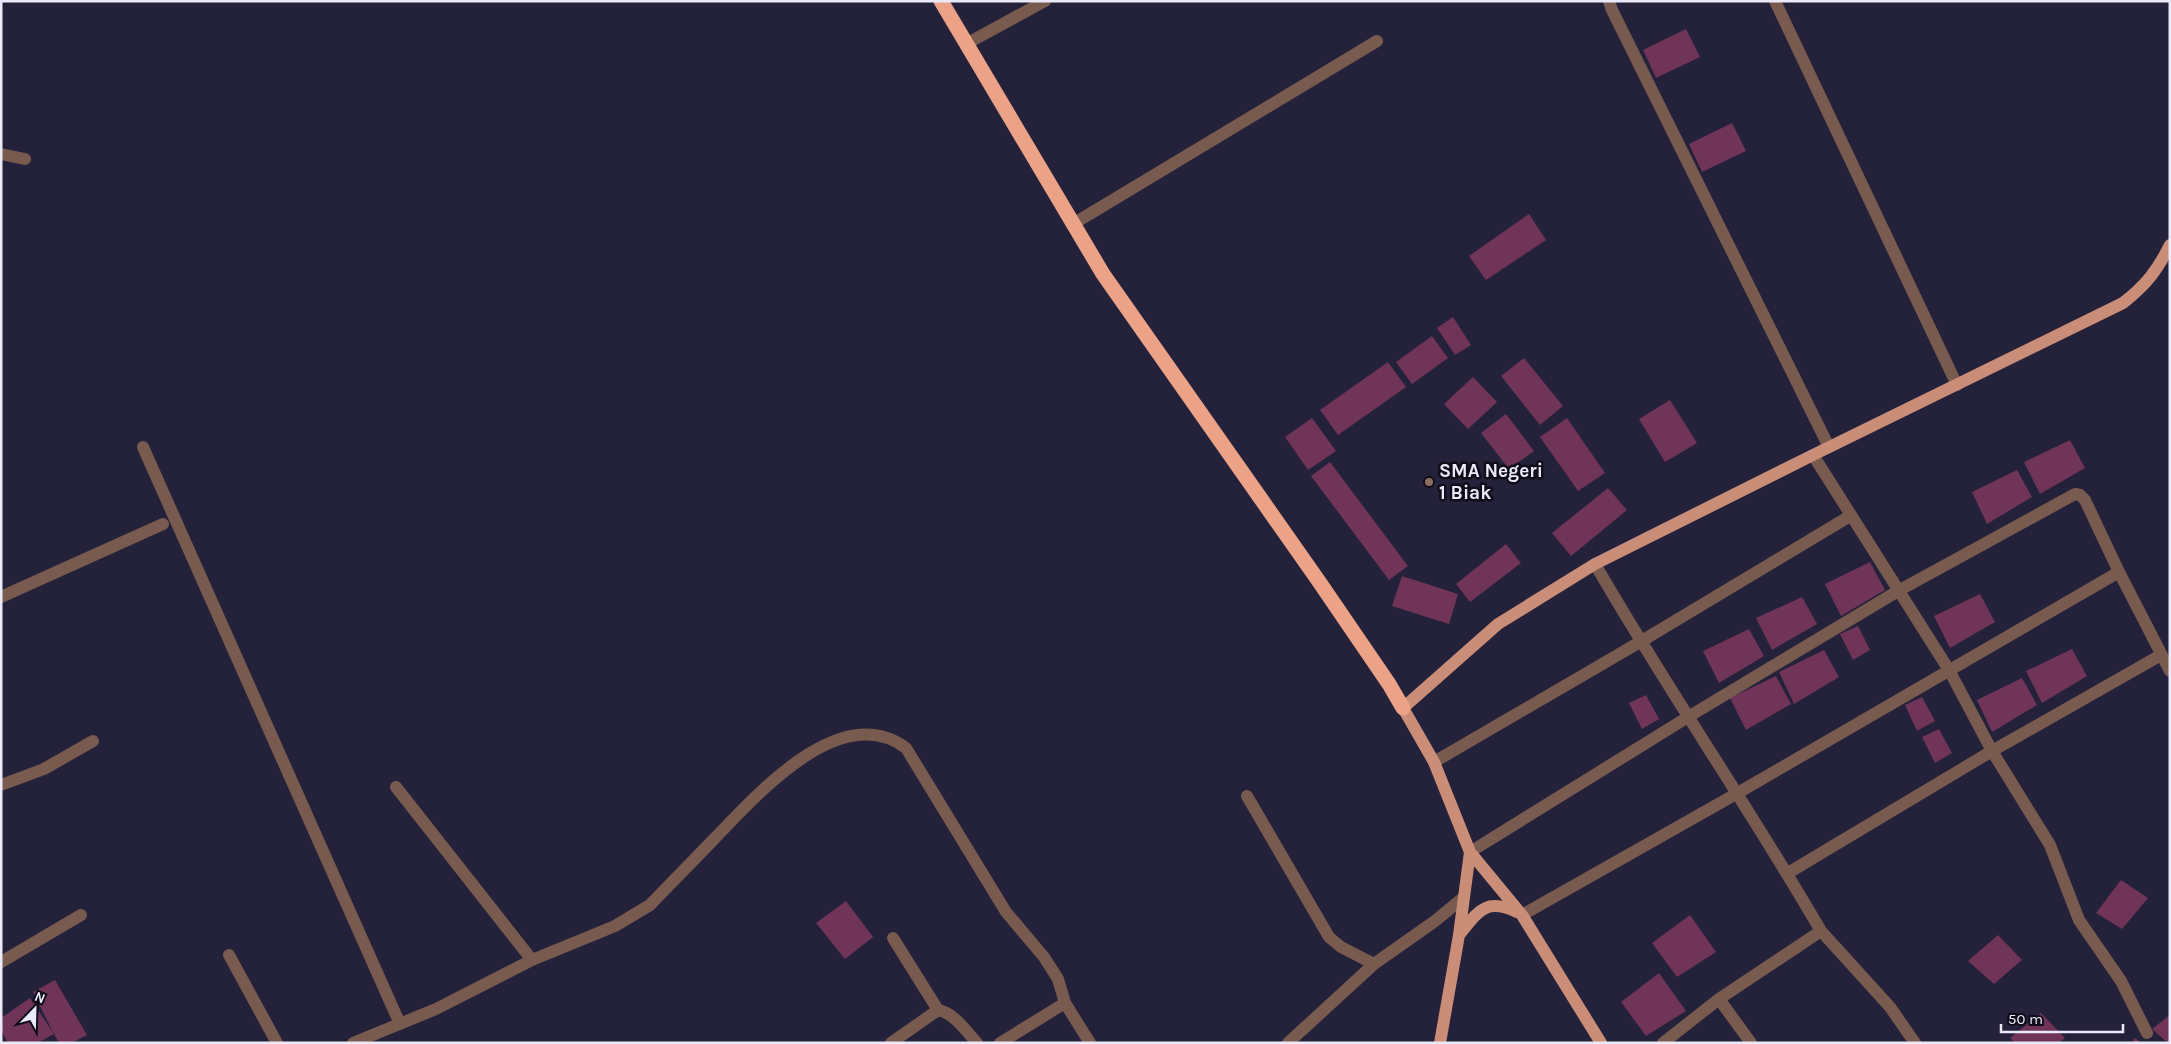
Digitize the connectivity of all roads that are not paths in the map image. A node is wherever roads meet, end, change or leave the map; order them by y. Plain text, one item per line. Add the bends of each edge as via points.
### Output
1 (941, 1) edge
2 (1045, 1) edge
3 (1609, 1) edge
4 (1775, 1) edge
5 (1377, 41) dead end
6 (966, 44) junction
7 (1, 154) edge
8 (25, 158) dead end
9 (1073, 224) junction
10 (2170, 245) edge
11 (1957, 385) junction
12 (143, 447) dead end
13 (1829, 447) junction
14 (1813, 454) junction
15 (1850, 516) junction
16 (163, 524) dead end
17 (1595, 564) junction
18 (2119, 572) junction
19 (1898, 592) junction
20 (1, 597) edge
21 (1640, 642) junction
22 (2161, 655) junction
23 (1949, 670) junction
24 (2170, 671) edge
25 (1403, 708) junction
26 (1688, 716) junction
27 (93, 741) dead end
28 (1992, 751) junction
29 (1434, 762) junction
30 (1, 785) edge
31 (396, 787) dead end
32 (1736, 794) junction
33 (1247, 796) dead end
34 (1470, 852) junction
35 (1788, 873) junction
36 (1463, 898) junction
37 (81, 915) dead end
38 (1522, 915) junction
39 (1821, 930) junction
40 (1459, 935) junction
41 (893, 938) dead end
42 (229, 955) dead end
43 (532, 960) junction
44 (1, 962) edge
45 (1374, 964) junction
46 (1719, 999) junction
47 (1064, 1003) junction
48 (938, 1010) junction
49 (400, 1024) junction
50 (2147, 1033) dead end
51 (277, 1043) edge
52 (352, 1043) edge
53 (891, 1043) edge
54 (977, 1043) edge
55 (1000, 1043) edge
56 (1090, 1043) edge
57 (1288, 1043) edge
58 (1440, 1043) edge
59 (1601, 1043) edge
60 (1663, 1043) edge
61 (1751, 1043) edge
62 (1915, 1043) edge

1 - 6 highway
2 - 6 street
3 - 13 street
4 - 11 street
5 - 9 street
6 - 9 highway
7 - 8 street
9 - 25 highway via 1103,274 1325,590
10 - 11 main road via 2153,276 2123,303
11 - 13 main road
12 - 49 street
13 - 14 main road
14 - 15 street
14 - 17 main road
15 - 19 street
15 - 21 street
16 - 20 street
17 - 21 street
17 - 25 main road via 1498,624
18 - 19 street via 2085,500 2080,494 2075,494
18 - 22 street
18 - 23 street
19 - 23 street
19 - 26 street
21 - 26 street
21 - 29 street
22 - 24 street
22 - 28 street
23 - 28 street
23 - 32 street
25 - 29 main road
26 - 32 street
26 - 34 street
27 - 30 street via 44,769
28 - 35 street
28 - 50 street via 2050,845 2079,920 2121,981
29 - 34 main road
31 - 43 street
32 - 35 street
32 - 38 street
33 - 45 street via 1329,937
34 - 36 main road
34 - 38 main road
35 - 39 street
36 - 40 main road
36 - 45 street
37 - 44 street
38 - 40 main road via 1494,905 1480,910
38 - 59 main road
39 - 46 street
39 - 62 street via 1890,1008
40 - 58 main road
41 - 48 street
42 - 51 street
43 - 47 street via 632,917 650,905 759,793 817,748 842,738 881,735 906,748 1006,912 1058,979
43 - 49 street
45 - 57 street
46 - 60 street
46 - 61 street
47 - 55 street
47 - 56 street
48 - 53 street
48 - 54 street via 951,1015
49 - 52 street

